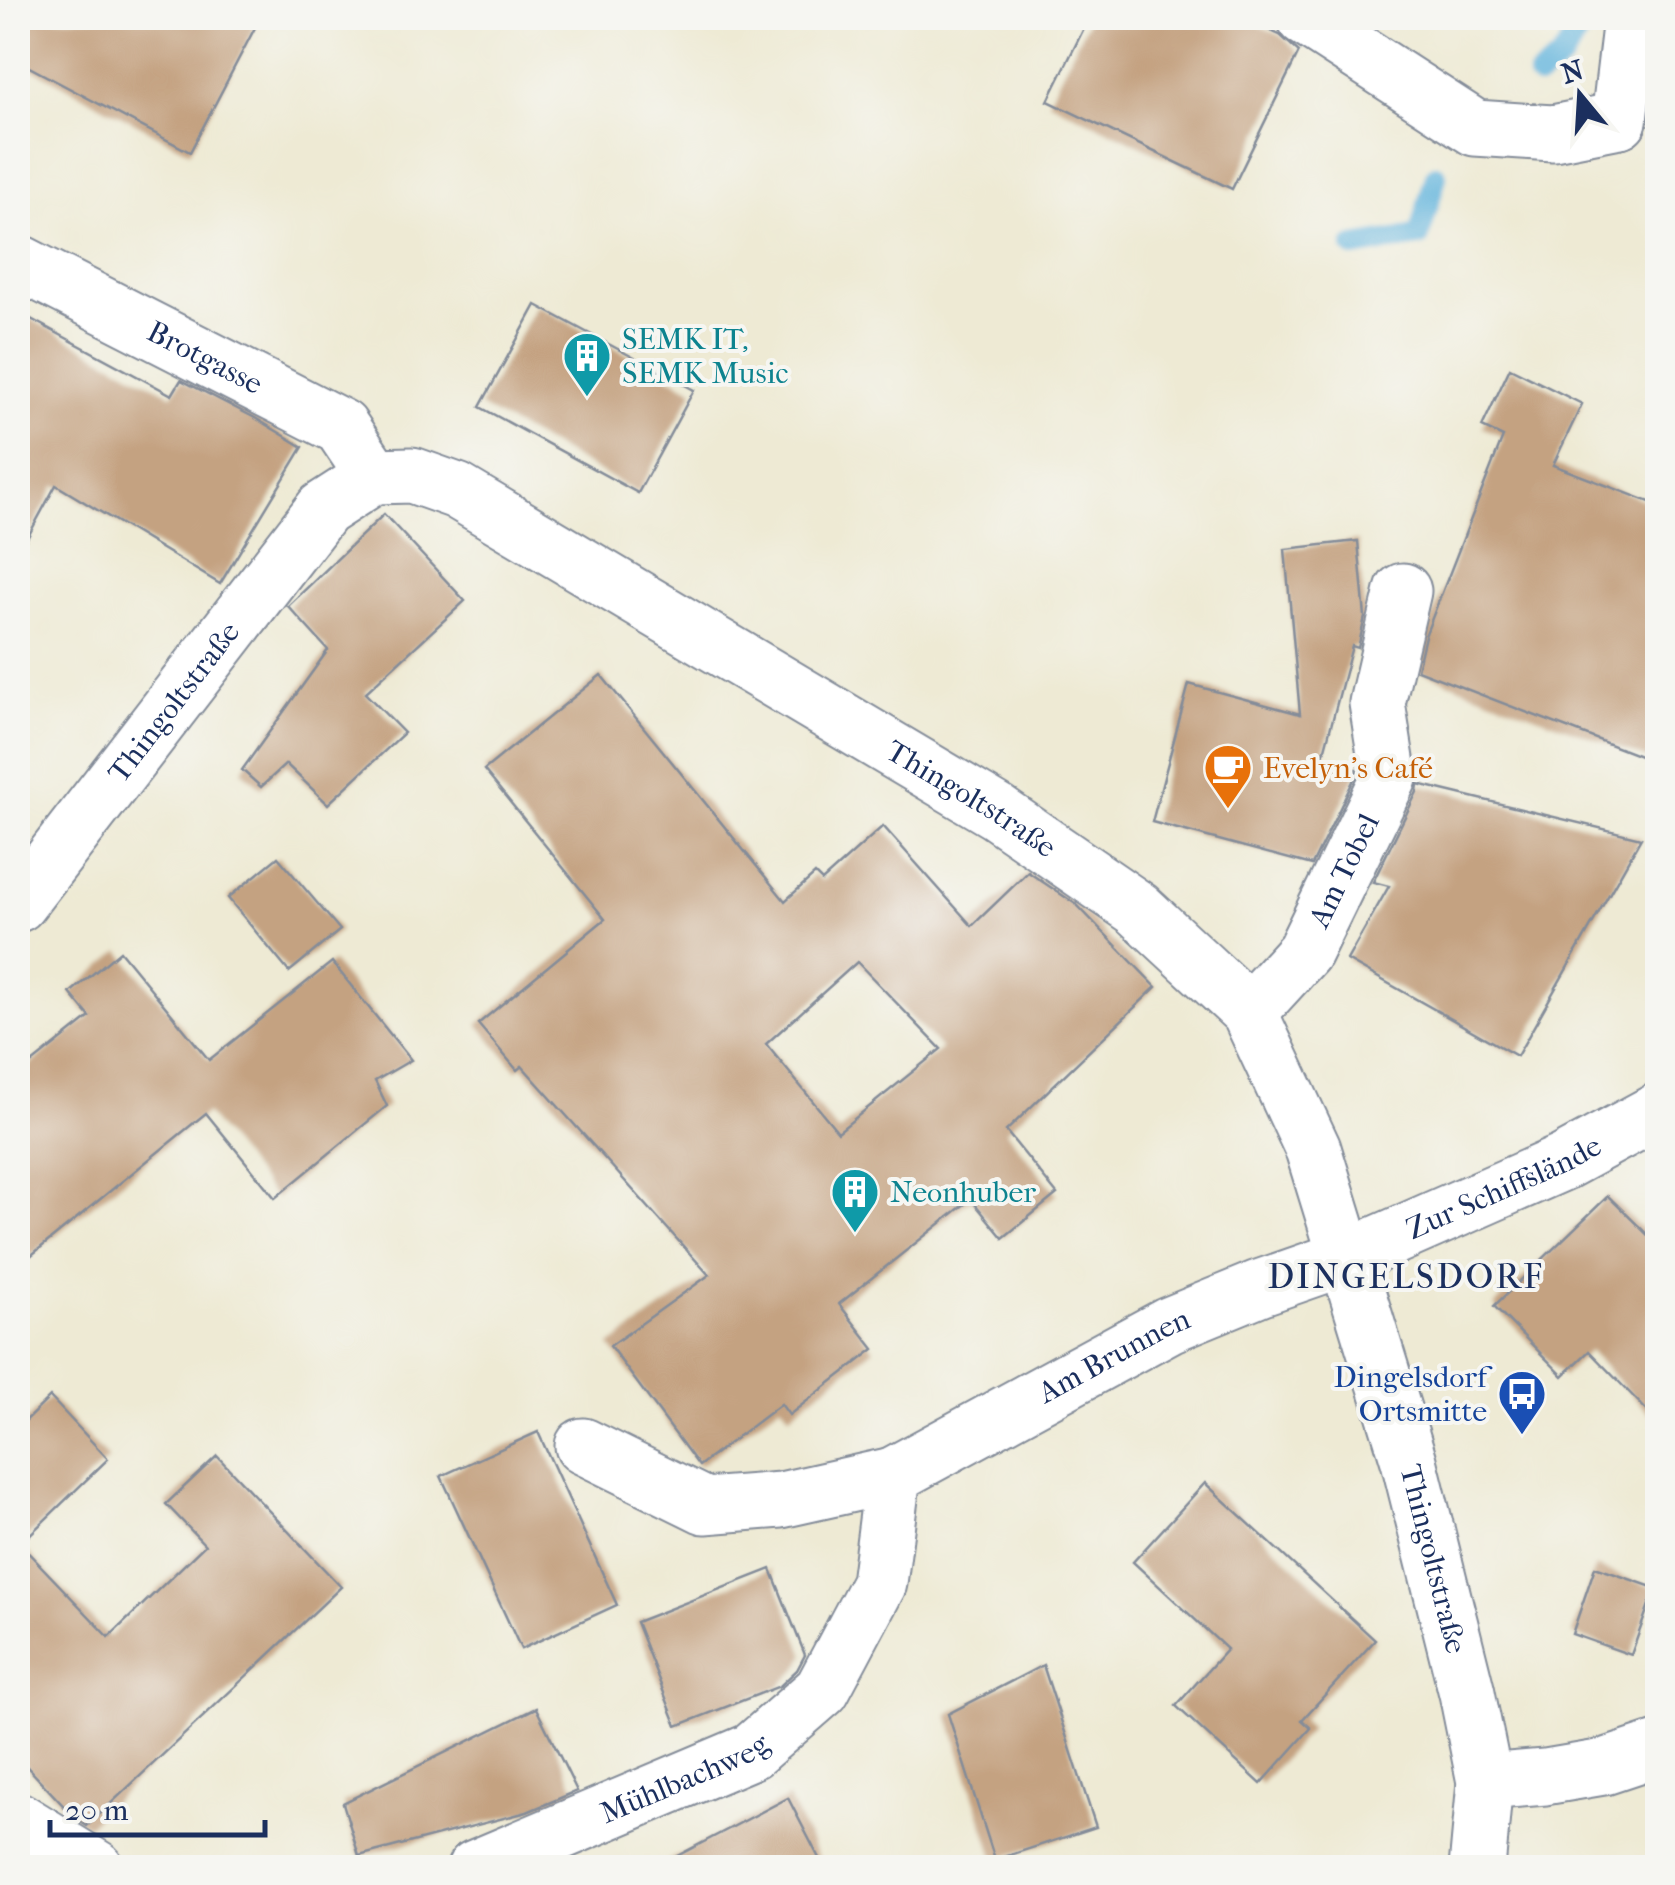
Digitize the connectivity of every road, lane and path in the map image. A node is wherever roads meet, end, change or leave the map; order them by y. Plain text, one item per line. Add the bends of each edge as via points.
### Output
1 (1306, 18) edge
2 (1631, 18) edge
3 (1638, 134) edge
4 (18, 262) edge
5 (374, 476) junction
6 (1403, 591) dead end
7 (18, 904) edge
8 (1248, 1012) junction
9 (1658, 1111) edge
10 (1348, 1257) junction
11 (583, 1446) dead end
12 (893, 1476) junction
13 (1658, 1749) edge
14 (1485, 1782) junction
15 (18, 1820) edge
16 (96, 1868) edge
17 (474, 1868) edge
18 (1477, 1868) edge

1 - 3 street via 1475,128
2 - 3 street
4 - 5 street, Brotgasse via 341,428
5 - 7 street, Thingoltstraße via 323,509
5 - 8 street, Thingoltstraße via 412,475 456,490 998,812 1138,909
6 - 8 street, Am Tobel via 1377,702 1389,778 1304,952
8 - 10 street, Thingoltstraße via 1313,1149
9 - 10 street, Zur Schiffslände via 1564,1162
10 - 12 street, Am Brunnen via 1169,1325
10 - 14 street, Thingoltstraße via 1409,1461
11 - 12 street, Am Brunnen via 705,1506 781,1500
12 - 17 street, Mühlbachweg via 879,1583 822,1690 752,1752
13 - 14 street via 1604,1767
14 - 18 street, Thingoltstraße
15 - 16 street

